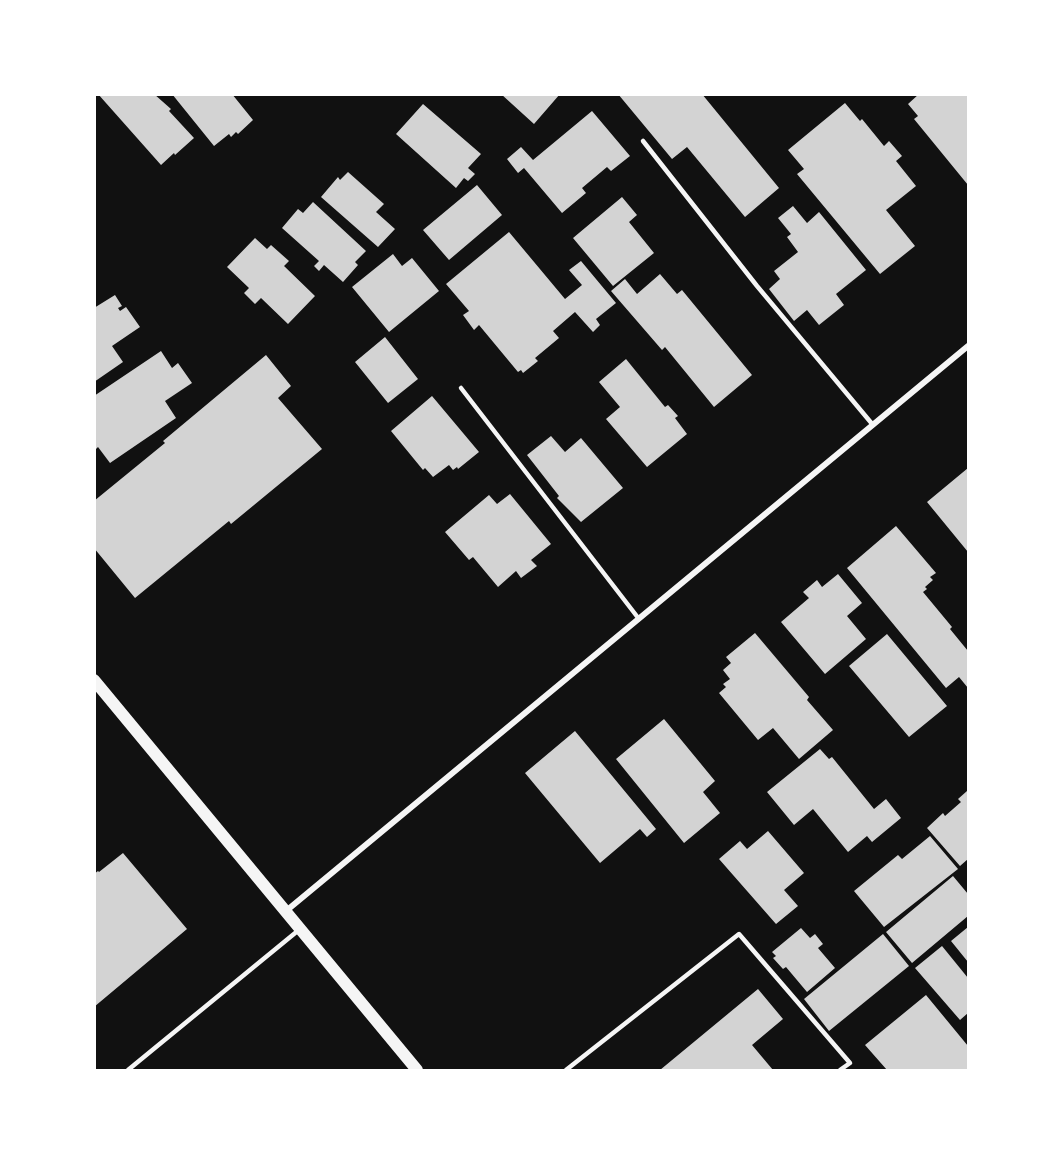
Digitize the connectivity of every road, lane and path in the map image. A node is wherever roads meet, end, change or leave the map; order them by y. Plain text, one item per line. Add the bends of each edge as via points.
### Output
1 (643, 141) dead end
2 (969, 346) edge
3 (461, 388) dead end
4 (873, 425) junction
5 (639, 619) junction
6 (94, 680) edge
7 (286, 912) junction
8 (300, 929) junction
9 (129, 1071) edge
10 (417, 1071) edge
11 (566, 1071) edge
12 (840, 1071) edge

1 - 4 lane
2 - 4 street
3 - 5 lane
4 - 5 street
5 - 7 street
6 - 7 main road
7 - 8 main road
8 - 9 lane
8 - 10 main road
11 - 12 lane via 739,933 850,1063

